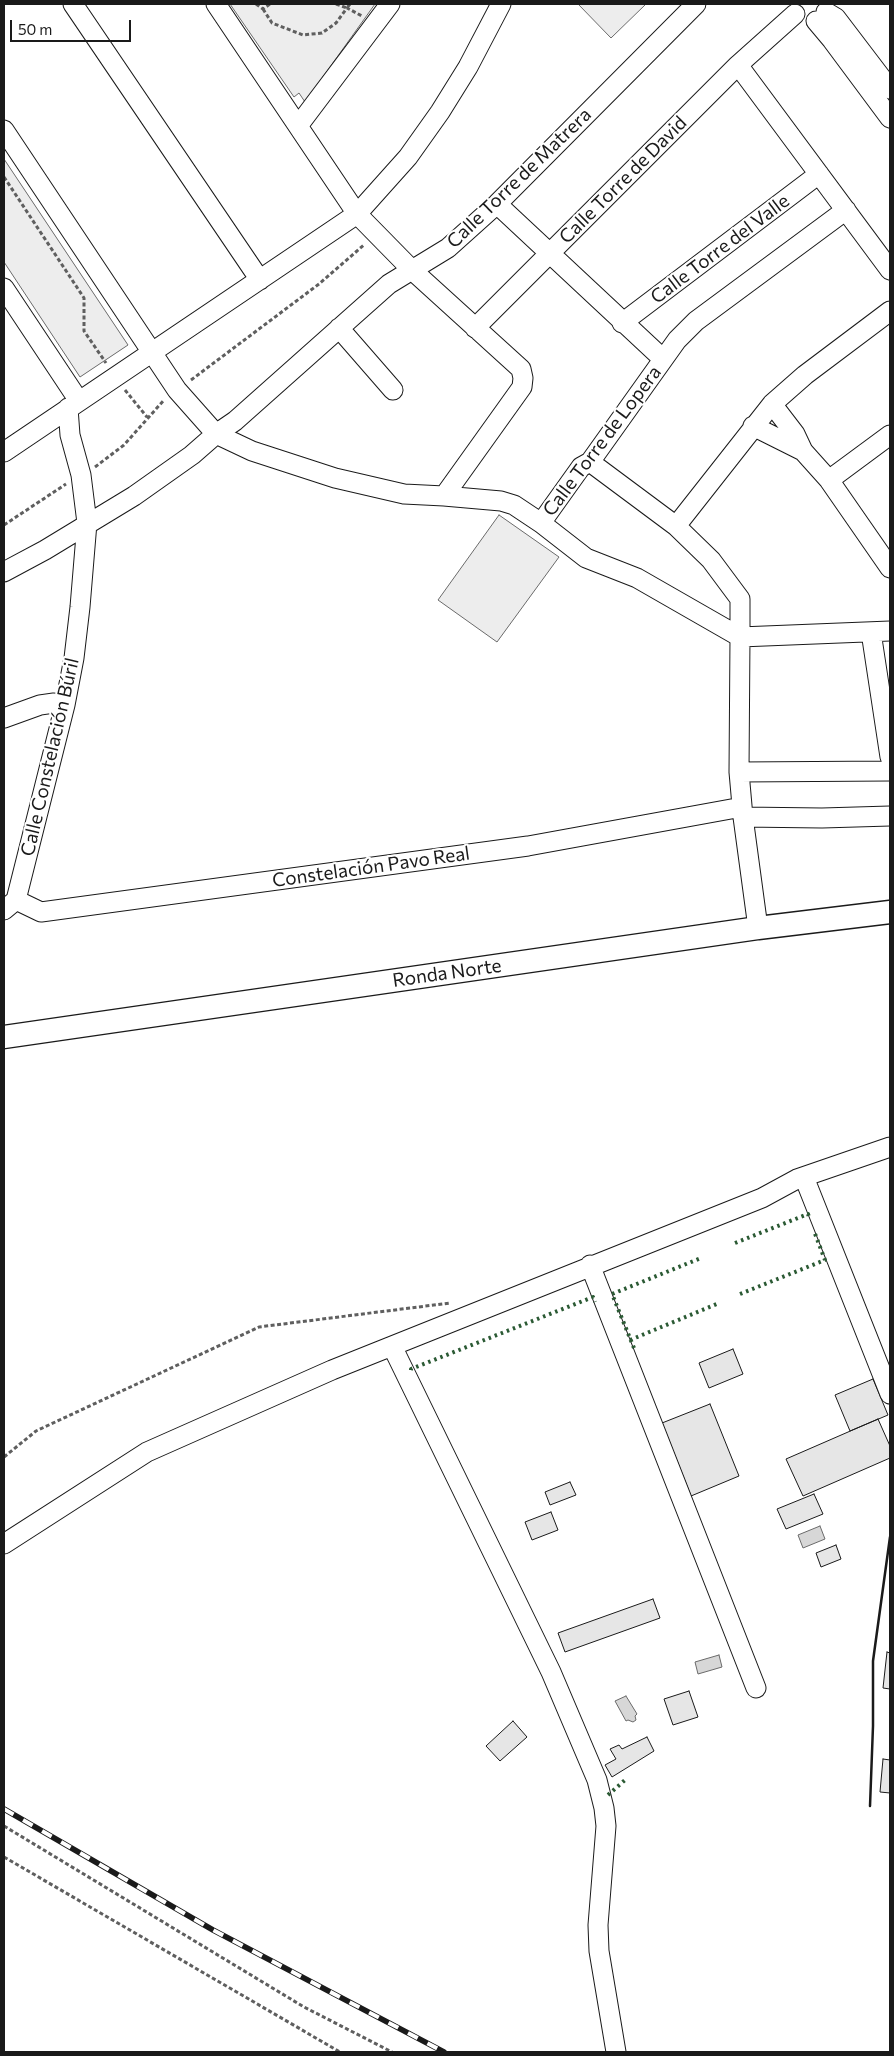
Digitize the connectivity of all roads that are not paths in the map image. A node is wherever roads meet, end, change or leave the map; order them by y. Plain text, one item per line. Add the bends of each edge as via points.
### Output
1 (73, 4) edge
2 (216, 4) edge
3 (390, 4) edge
4 (501, 4) edge
5 (696, 4) edge
6 (811, 13) edge
7 (738, 65) junction
8 (890, 90) edge
9 (890, 118) edge
10 (298, 126) junction
11 (4, 130) edge
12 (819, 174) junction
13 (497, 204) junction
14 (846, 210) junction
15 (357, 214) junction
16 (548, 253) junction
17 (412, 270) junction
18 (890, 270) edge
19 (260, 280) junction
20 (6, 296) edge
21 (890, 311) edge
22 (622, 323) junction
23 (339, 328) junction
24 (475, 328) junction
25 (153, 352) junction
26 (663, 359) junction
27 (394, 390) dead end
28 (73, 404) junction
29 (772, 404) junction
30 (753, 426) junction
31 (216, 434) junction
32 (890, 435) edge
33 (803, 451) junction
34 (4, 452) edge
35 (590, 462) junction
36 (829, 480) junction
37 (444, 496) junction
38 (87, 523) junction
39 (541, 523) junction
40 (676, 526) junction
41 (889, 563) edge
42 (4, 572) edge
43 (890, 630) edge
44 (871, 632) junction
45 (740, 637) junction
46 (66, 705) junction
47 (4, 718) edge
48 (890, 757) edge
49 (890, 771) edge
50 (739, 772) junction
51 (743, 812) junction
52 (890, 816) edge
53 (10, 905) edge
54 (890, 912) edge
55 (758, 928) junction
56 (4, 1037) edge
57 (890, 1146) edge
58 (804, 1176) junction
59 (590, 1265) junction
60 (392, 1346) junction
61 (890, 1394) edge
62 (4, 1544) edge
63 (756, 1688) dead end
64 (616, 2052) edge

1 - 19 street
2 - 10 street
3 - 10 street
4 - 15 street via 440,112 408,157
5 - 13 street, Calle Torre de Matrera
6 - 7 street, Calle Torre de David via 772,34
6 - 8 street via 836,18
6 - 9 street
7 - 12 street
7 - 16 street, Calle Torre de David
10 - 15 street
11 - 25 street
12 - 14 street
12 - 22 street, Calle Torre del Valle
13 - 16 street
13 - 17 street, Calle Torre de Matrera via 448,248
14 - 18 street
14 - 26 street via 696,321
15 - 17 street
15 - 19 street
16 - 22 street
16 - 24 street, Calle Torre de David
17 - 23 street, Calle Torre de Matrera via 389,284
17 - 24 street
19 - 25 street
20 - 28 street
21 - 29 street
22 - 26 street
23 - 27 street
23 - 31 street, Calle Torre de Matrera via 235,421
24 - 37 street via 521,369 522,387
25 - 28 street
25 - 31 street via 177,390
26 - 35 street, Calle Torre de Lopera
28 - 34 street
28 - 38 street, Calle Constelación Búril via 70,435 81,475
29 - 30 street
29 - 33 street via 795,434
30 - 33 street
30 - 40 street
31 - 37 street via 252,451 335,478 404,494
31 - 38 street, Calle Torre de Matrera via 134,496
32 - 36 street
33 - 36 street
35 - 39 street, Calle Torre de Lopera via 581,467
35 - 40 street
36 - 41 street
37 - 39 street via 501,501 514,505
38 - 42 street, Calle Torre de Matrera
38 - 46 street, Calle Constelación Búril via 74,658
39 - 45 street via 586,558 637,578
40 - 45 street via 711,560 740,599
43 - 44 street
44 - 45 street
44 - 48 street
45 - 50 street
46 - 47 street via 40,705
46 - 53 street, Calle Constelación Búril
49 - 50 street
50 - 51 street
51 - 52 street, Constelación Pavo Real via 822,818
51 - 53 street, Constelación Pavo Real via 528,846 41,912
51 - 55 street
54 - 55 main road, Ronda Norte
55 - 56 main road, Ronda Norte
57 - 58 street
58 - 59 street via 762,1198
58 - 61 street
59 - 60 street
59 - 63 street
60 - 62 street via 147,1452
60 - 64 street via 551,1672 597,1780 606,1826 598,1924 599,1951

